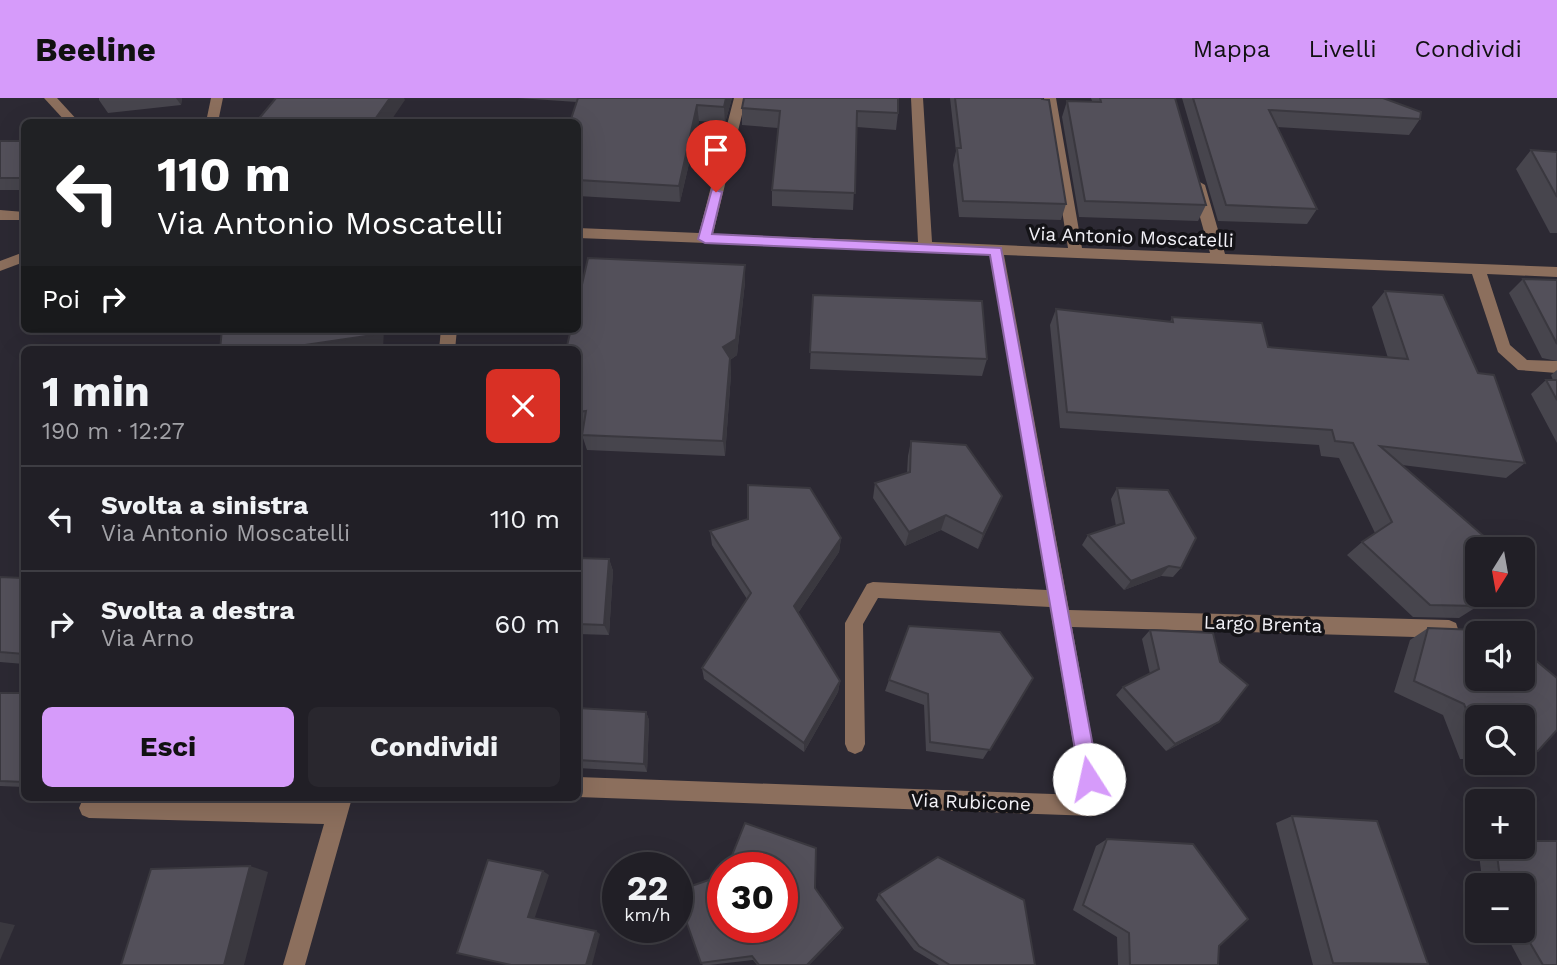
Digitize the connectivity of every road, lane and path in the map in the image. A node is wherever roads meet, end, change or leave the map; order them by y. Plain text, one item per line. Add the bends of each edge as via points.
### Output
1 (50, 98) edge
2 (217, 98) edge
3 (740, 98) edge
4 (918, 98) edge
5 (1050, 98) edge
6 (71, 119) edge
7 (213, 119) edge
8 (1192, 165) edge
9 (0, 215) edge
10 (21, 216) edge
11 (581, 233) edge
12 (705, 239) junction
13 (925, 248) junction
14 (996, 251) junction
15 (1076, 254) junction
16 (21, 258) edge
17 (1219, 260) junction
18 (0, 266) edge
19 (1478, 270) junction
20 (1557, 272) edge
21 (1557, 367) edge
22 (1059, 608) junction
23 (1465, 630) edge
24 (855, 744) dead end
25 (581, 788) edge
26 (339, 806) edge
27 (89, 808) dead end
28 (294, 965) edge

1 - 6 street
2 - 7 street
3 - 12 street
4 - 13 street
5 - 15 street
8 - 17 street
9 - 10 street
11 - 12 street, Via Antonio Moscatelli
12 - 13 street, Via Antonio Moscatelli
13 - 14 street, Via Antonio Moscatelli
14 - 15 street, Via Antonio Moscatelli
14 - 22 street, Via Rubicone
15 - 17 street, Via Antonio Moscatelli
16 - 18 street
17 - 19 street, Via Antonio Moscatelli
19 - 20 street, Via Antonio Moscatelli
19 - 21 street via 1503,348 1522,366
22 - 23 street, Largo Brenta
22 - 24 street, Largo Brenta via 873,590 854,624
22 - 25 street, Via Rubicone via 1094,806
26 - 27 street
26 - 28 street

